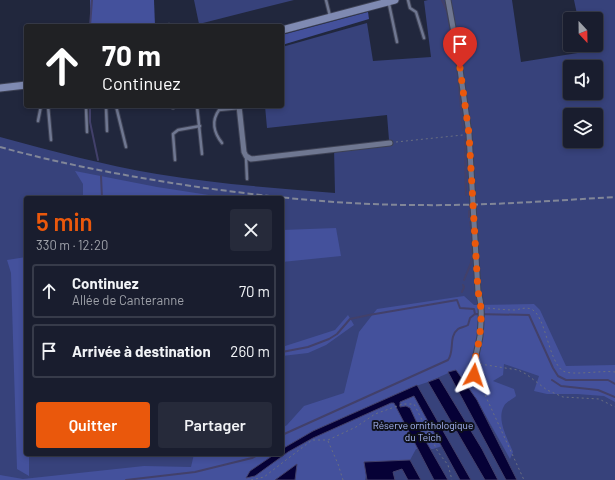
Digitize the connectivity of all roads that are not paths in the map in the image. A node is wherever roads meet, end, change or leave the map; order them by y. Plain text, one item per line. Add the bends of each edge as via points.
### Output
1 (326, 0) edge
2 (408, 0) edge
3 (448, 0) edge
4 (391, 1) edge
5 (330, 16) junction
6 (284, 29) edge
7 (424, 38) dead end
8 (397, 42) dead end
9 (24, 84) edge
10 (0, 88) edge
11 (40, 108) edge
12 (48, 108) edge
13 (86, 108) edge
14 (106, 108) edge
15 (116, 108) edge
16 (197, 108) edge
17 (232, 108) edge
18 (239, 108) edge
19 (38, 120) dead end
20 (200, 126) junction
21 (107, 131) dead end
22 (87, 132) dead end
23 (50, 140) dead end
24 (222, 143) dead end
25 (390, 143) road end
26 (126, 147) dead end
27 (202, 154) dead end
28 (246, 156) junction
29 (175, 160) dead end
30 (247, 179) dead end
31 (478, 381) road end

1 - 5 lane
2 - 7 lane via 410,8 416,12
3 - 31 street via 469,134 481,309 480,335 474,363 474,375
4 - 5 main road
4 - 8 lane
5 - 6 main road
9 - 10 main road
11 - 19 lane
12 - 23 lane
13 - 22 lane
14 - 21 lane
15 - 26 lane
16 - 20 lane
17 - 24 lane via 219,110 215,116 214,128
18 - 28 street
20 - 27 lane
20 - 29 lane via 178,130 173,134
25 - 28 street via 254,159
28 - 30 lane

